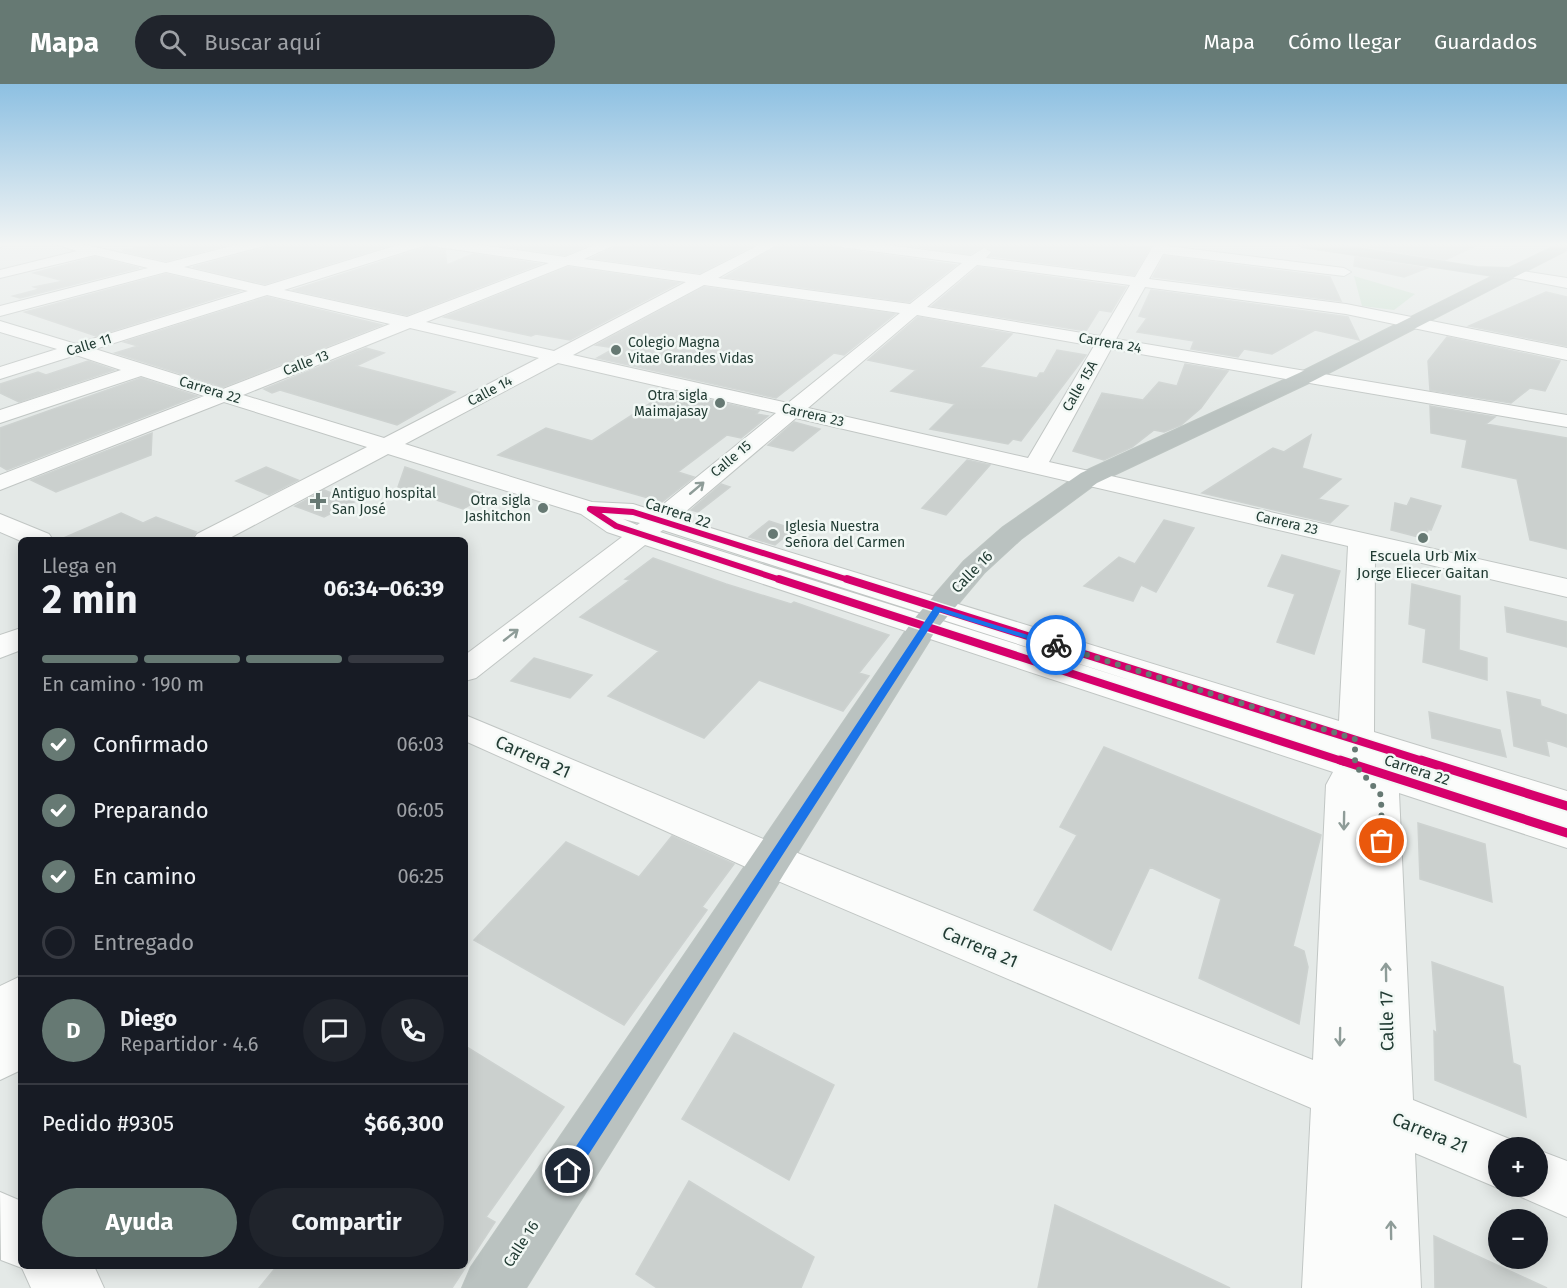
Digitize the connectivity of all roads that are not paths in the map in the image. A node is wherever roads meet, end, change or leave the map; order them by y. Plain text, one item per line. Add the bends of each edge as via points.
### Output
1 (46, 299) edge
2 (229, 299) edge
3 (306, 299) edge
4 (469, 299) edge
5 (666, 299) edge
6 (837, 299) edge
7 (916, 299) edge
8 (1131, 299) edge
9 (1271, 299) edge
10 (1345, 299) edge
11 (1459, 299) edge
12 (905, 309) junction
13 (1346, 309) junction
14 (0, 311) edge
15 (1415, 322) junction
16 (408, 323) junction
17 (0, 326) edge
18 (1105, 343) junction
19 (73, 347) junction
20 (1567, 354) edge
21 (556, 357) junction
22 (3, 366) edge
23 (141, 369) junction
24 (1306, 377) junction
25 (225, 395) junction
26 (779, 407) junction
27 (0, 417) edge
28 (1567, 421) edge
29 (386, 446) junction
30 (1035, 466) junction
31 (678, 477) dead end
32 (1089, 478) junction
33 (0, 483) edge
34 (627, 520) junction
35 (0, 522) edge
36 (33, 537) edge
37 (212, 537) edge
38 (1362, 541) junction
39 (1567, 588) edge
40 (931, 617) junction
41 (18, 639) edge
42 (0, 648) edge
43 (468, 668) edge
44 (468, 728) edge
45 (1355, 752) junction
46 (1567, 806) edge
47 (1567, 833) edge
48 (771, 860) junction
49 (18, 1000) edge
50 (0, 1015) edge
51 (18, 1041) edge
52 (0, 1056) edge
53 (1339, 1097) junction
54 (1389, 1116) junction
55 (1488, 1157) edge
56 (1548, 1181) edge
57 (1567, 1190) edge
58 (0, 1220) edge
59 (18, 1237) edge
60 (53, 1269) edge
61 (74, 1288) edge
62 (492, 1288) edge
63 (1332, 1288) edge
64 (1391, 1288) edge

1 - 14 street
2 - 19 street, Calle 11
3 - 16 street, Carrera 23
4 - 16 street, Calle 13
5 - 21 street, Calle 14
6 - 12 street, Carrera 24
7 - 12 street, Calle 15
8 - 18 street, Calle 15A
9 - 13 street
10 - 13 street
11 - 15 highway, Calle 16
12 - 18 street, Carrera 24
12 - 26 street, Calle 15
13 - 15 street
15 - 20 street
15 - 24 highway, Calle 16
16 - 21 street, Carrera 23
16 - 25 street, Calle 13
17 - 19 street, Carrera 22
18 - 24 street, Carrera 24
18 - 30 street, Calle 15A
19 - 22 street, Calle 11
19 - 23 street, Carrera 22
21 - 26 street, Carrera 23
21 - 29 street, Calle 14
23 - 25 street, Carrera 22
23 - 27 street
24 - 28 street, Carrera 24
24 - 32 highway, Calle 16
25 - 29 street, Carrera 22
25 - 33 street, Calle 13
26 - 30 street, Carrera 23
26 - 31 street, Calle 15
34 -> 26 street, Calle 15
29 - 34 street, Carrera 22
29 - 37 street, Calle 14
30 - 32 street, Carrera 23
32 - 38 street, Carrera 23
32 - 40 highway, Calle 16 via 1012,532 974,567
34 - 40 street, Carrera 22
43 -> 34 street, Calle 15
35 - 36 street
38 - 39 street, Carrera 23
38 - 45 street
40 - 45 street, Carrera 22
40 - 48 highway, Calle 16
41 - 42 street
44 - 48 street, Carrera 21
45 - 46 street, Carrera 22
45 - 47 street, Carrera 22
45 -> 53 street via 1345,785
54 -> 45 street, Calle 17 via 1381,795
48 - 53 street, Carrera 21
48 - 62 highway, Calle 16
49 - 50 street
51 - 52 street
53 - 54 street, Carrera 21
53 - 63 street
54 - 55 street, Carrera 21
64 -> 54 street, Calle 17
56 - 57 street
58 - 59 street
60 - 61 street

